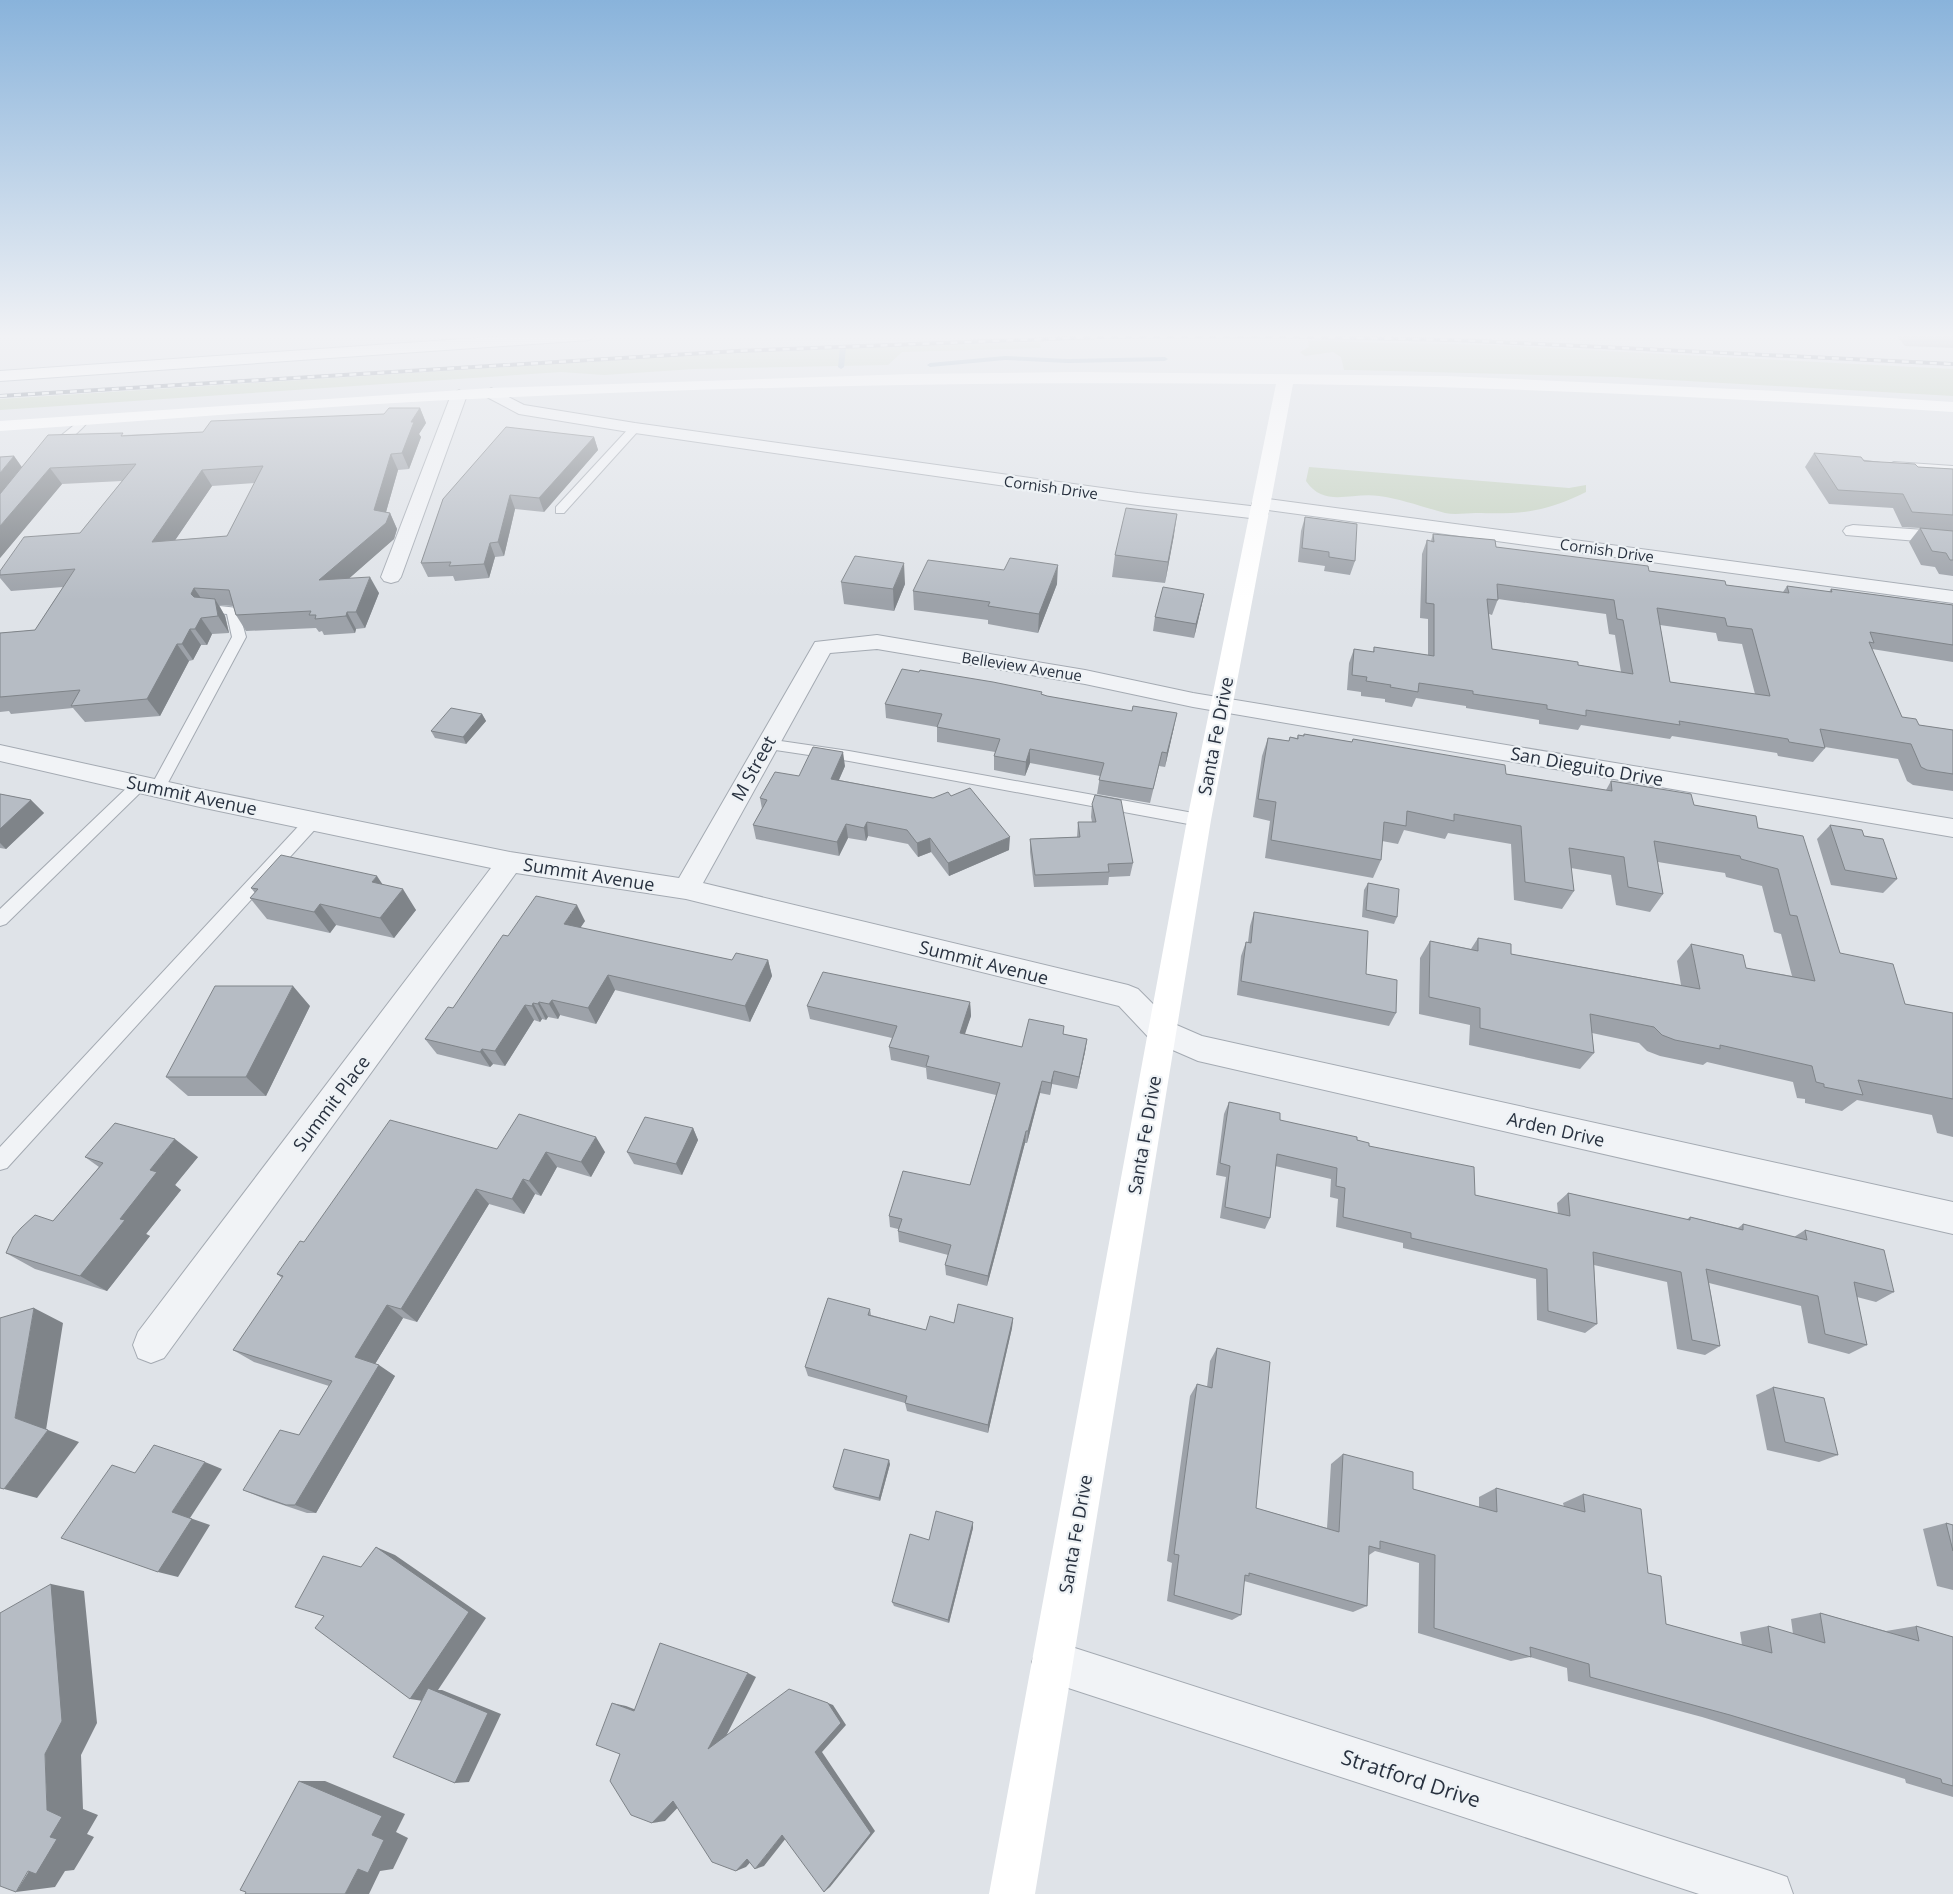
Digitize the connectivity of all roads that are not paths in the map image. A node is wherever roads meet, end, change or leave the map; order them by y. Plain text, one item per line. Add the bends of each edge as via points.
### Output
1 (37, 423) edge
2 (81, 423) edge
3 (448, 423) edge
4 (608, 423) edge
5 (1278, 423) edge
6 (0, 426) edge
7 (636, 428) junction
8 (46, 455) edge
9 (1884, 464) edge
10 (1953, 469) edge
11 (1260, 508) junction
12 (560, 510) dead end
13 (1853, 530) dead end
14 (1953, 538) edge
15 (391, 577) dead end
16 (1953, 598) edge
17 (210, 609) edge
18 (823, 647) joint
19 (1221, 704) junction
20 (766, 744) junction
21 (0, 753) edge
22 (149, 786) junction
23 (1199, 820) junction
24 (313, 821) junction
25 (1953, 828) edge
26 (510, 862) junction
27 (686, 889) junction
28 (0, 919) edge
29 (1162, 1032) junction
30 (0, 1161) edge
31 (1953, 1218) edge
32 (152, 1345) dead end
33 (1053, 1662) junction
34 (1012, 1894) edge
35 (1770, 1894) edge

1 - 6 main road
2 - 8 lane via 74,432 58,440
3 - 15 street
4 - 7 street, Cornish Drive
5 - 11 main road, Santa Fe Drive
7 - 11 street, Cornish Drive via 1128,498
7 - 12 lane
9 - 10 lane
11 - 16 street, Cornish Drive
11 - 19 main road, Santa Fe Drive
13 - 14 street
17 - 22 lane via 233,611 239,637
18 - 19 street, Belleview Avenue via 877,642
18 - 20 street, M Street
19 - 23 main road, Santa Fe Drive
19 - 25 street, San Dieguito Drive
20 - 23 lane via 849,756
20 - 27 street, M Street
21 - 22 street, Summit Avenue
22 - 24 street, Summit Avenue
22 - 28 lane via 116,807
23 - 29 main road, Santa Fe Drive
24 - 26 street, Summit Avenue
24 - 30 lane
26 - 27 street, Summit Avenue
26 - 32 street, Summit Place
27 - 29 street, Summit Avenue via 1128,998
29 - 31 street, Arden Drive via 1209,1051
29 - 33 main road, Santa Fe Drive
33 - 34 main road, Santa Fe Drive
33 - 35 street, Stratford Drive

